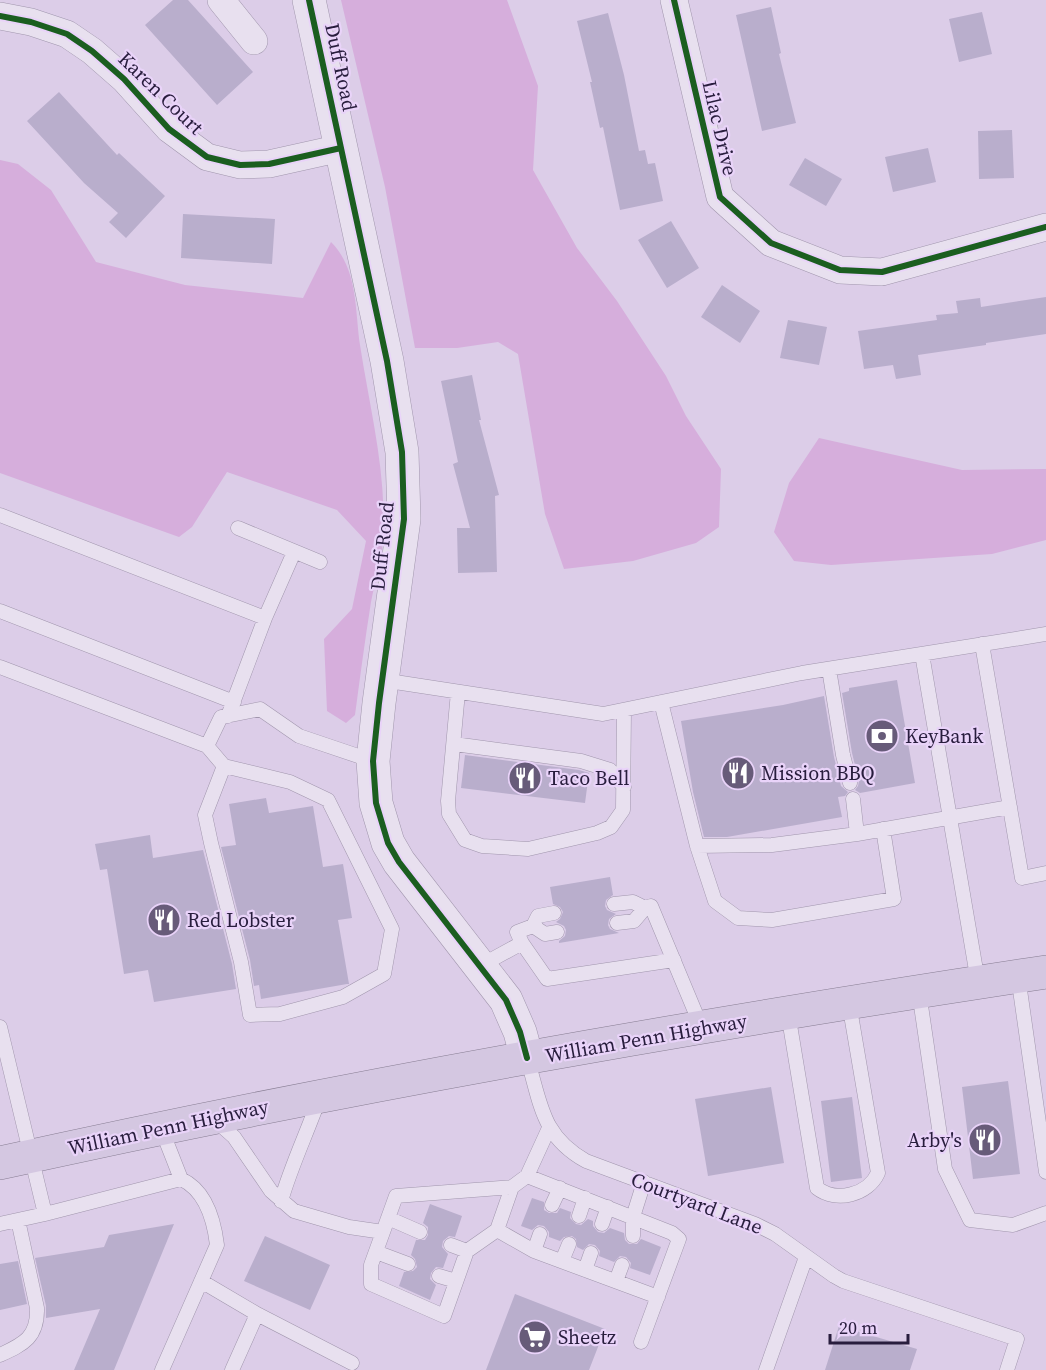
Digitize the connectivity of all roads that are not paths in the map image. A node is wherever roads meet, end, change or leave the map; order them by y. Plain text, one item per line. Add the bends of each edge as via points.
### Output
1 (221, 0) edge
2 (309, 0) edge
3 (674, 0) edge
4 (7, 11) edge
5 (254, 41) dead end
6 (342, 148) junction
7 (1046, 226) edge
8 (0, 515) edge
9 (238, 528) dead end
10 (294, 552) junction
11 (320, 562) dead end
12 (0, 611) edge
13 (266, 618) junction
14 (1046, 634) edge
15 (982, 644) junction
16 (922, 654) junction
17 (0, 667) edge
18 (829, 669) junction
19 (382, 680) junction
20 (458, 692) junction
21 (234, 702) junction
22 (661, 702) junction
23 (624, 710) junction
24 (224, 716) junction
25 (454, 744) junction
26 (207, 746) junction
27 (843, 755) junction
28 (373, 761) junction
29 (224, 766) junction
30 (624, 787) junction
31 (853, 799) dead end
32 (1010, 807) junction
33 (950, 818) junction
34 (883, 830) junction
35 (857, 834) junction
36 (697, 846) junction
37 (1046, 873) edge
38 (614, 904) dead end
39 (645, 908) junction
40 (554, 913) dead end
41 (617, 923) dead end
42 (533, 926) junction
43 (557, 932) dead end
44 (522, 943) junction
45 (674, 960) junction
46 (480, 966) junction
47 (1032, 974) edge
48 (978, 982) junction
49 (919, 992) junction
50 (849, 1003) junction
51 (788, 1013) junction
52 (0, 1027) edge
53 (701, 1028) junction
54 (527, 1059) junction
55 (320, 1096) junction
56 (212, 1117) junction
57 (160, 1128) junction
58 (549, 1128) junction
59 (15, 1160) edge
60 (1046, 1172) edge
61 (527, 1176) junction
62 (181, 1179) junction
63 (644, 1182) junction
64 (512, 1187) junction
65 (560, 1188) junction
66 (585, 1198) junction
67 (281, 1201) junction
68 (552, 1205) dead end
69 (608, 1207) junction
70 (1046, 1213) edge
71 (45, 1215) junction
72 (579, 1216) dead end
73 (633, 1217) junction
74 (388, 1218) junction
75 (18, 1220) junction
76 (0, 1224) edge
77 (602, 1224) dead end
78 (496, 1230) junction
79 (383, 1232) junction
80 (420, 1232) dead end
81 (540, 1234) dead end
82 (633, 1236) dead end
83 (569, 1244) dead end
84 (451, 1245) dead end
85 (467, 1251) junction
86 (534, 1251) junction
87 (376, 1252) junction
88 (591, 1253) dead end
89 (806, 1257) junction
90 (562, 1261) junction
91 (408, 1264) dead end
92 (622, 1265) dead end
93 (585, 1270) junction
94 (440, 1276) dead end
95 (201, 1281) junction
96 (456, 1281) junction
97 (616, 1281) junction
98 (658, 1298) junction
99 (257, 1314) junction
100 (641, 1342) dead end
101 (0, 1355) edge
102 (352, 1363) dead end
103 (162, 1370) edge
104 (232, 1370) edge
105 (766, 1370) edge
106 (1007, 1370) edge

1 - 5 street
2 - 6 street, Duff Road
3 - 7 street, Lilac Drive via 720,197 771,243 840,270 882,272
4 - 6 street, Karen Court via 67,34 92,51 124,79 169,129 207,157 240,165 269,164
6 - 19 street, Duff Road via 402,452 404,519
8 - 13 lane
9 - 10 lane
10 - 11 lane
10 - 13 lane
12 - 21 lane
13 - 21 lane
14 - 15 lane
15 - 16 lane
15 - 32 lane
16 - 18 lane
16 - 33 lane
17 - 26 lane
18 - 22 lane
18 - 27 lane
19 - 20 lane
19 - 28 street, Duff Road
20 - 23 lane via 603,714
20 - 25 lane
21 - 24 lane
22 - 23 lane
22 - 36 lane
23 - 30 lane
24 - 26 lane
24 - 28 lane via 260,709 299,736
25 - 30 lane via 581,761 610,770
25 - 30 lane via 449,814 465,840 482,846 528,849 597,833 611,827 623,810
26 - 29 lane
27 - 27 lane via 850,784
28 - 46 street, Duff Road via 376,803 388,843 410,878
29 - 29 lane via 290,782 328,800 392,929 384,974 343,997 280,1014 249,1015 241,962 205,815
31 - 35 lane
32 - 33 lane
32 - 37 lane via 1022,878
33 - 34 lane
33 - 48 lane
34 - 35 lane
34 - 36 lane via 894,898 772,920 738,918 715,901
35 - 36 lane via 772,845
38 - 39 lane via 633,902
39 - 41 lane via 634,921
39 - 45 lane via 651,906
40 - 42 lane via 538,915
42 - 43 lane via 545,934
42 - 44 lane via 517,932
44 - 45 lane via 547,979
44 - 46 lane
45 - 53 lane
46 - 54 street, Duff Road via 510,1007
47 - 48 highway, William Penn Highway
47 - 60 lane
48 - 49 highway, William Penn Highway
49 - 50 highway, William Penn Highway
49 - 70 lane via 945,1169 970,1220 1013,1225
50 - 51 highway, William Penn Highway
50 - 51 lane via 878,1173 868,1188 840,1196 826,1195 817,1188
51 - 53 highway, William Penn Highway
52 - 59 lane
53 - 54 highway, William Penn Highway
54 - 55 highway, William Penn Highway
54 - 58 lane, Courtyard Lane
55 - 56 highway, William Penn Highway
55 - 67 lane
56 - 57 highway, William Penn Highway
56 - 67 lane via 234,1137
57 - 59 highway, William Penn Highway
57 - 62 lane
58 - 61 lane
58 - 63 lane, Courtyard Lane via 574,1155
59 - 71 lane
61 - 64 lane
61 - 65 lane
62 - 71 lane
62 - 95 lane via 193,1185 201,1196 216,1234 217,1245
63 - 73 lane
63 - 89 lane, Courtyard Lane via 776,1234
64 - 74 lane via 396,1196
64 - 78 lane
65 - 66 lane
65 - 68 lane
66 - 69 lane
66 - 72 lane
67 - 79 lane via 294,1211
69 - 73 lane
69 - 77 lane
71 - 75 lane
73 - 82 lane
73 - 98 lane via 680,1239
74 - 79 lane
74 - 80 lane
75 - 76 lane
75 - 101 lane via 37,1319 26,1342
78 - 85 lane
78 - 86 lane
79 - 87 lane
81 - 86 lane
83 - 90 lane
84 - 85 lane
85 - 96 lane
86 - 90 lane
87 - 91 lane
87 - 96 lane via 371,1284 444,1316
88 - 93 lane
89 - 105 lane
89 - 106 lane, Courtyard Lane via 843,1281 1017,1339
90 - 93 lane
92 - 97 lane
93 - 97 lane
94 - 96 lane
95 - 99 lane
95 - 103 lane
97 - 98 lane
98 - 100 lane
99 - 102 lane
99 - 104 lane

